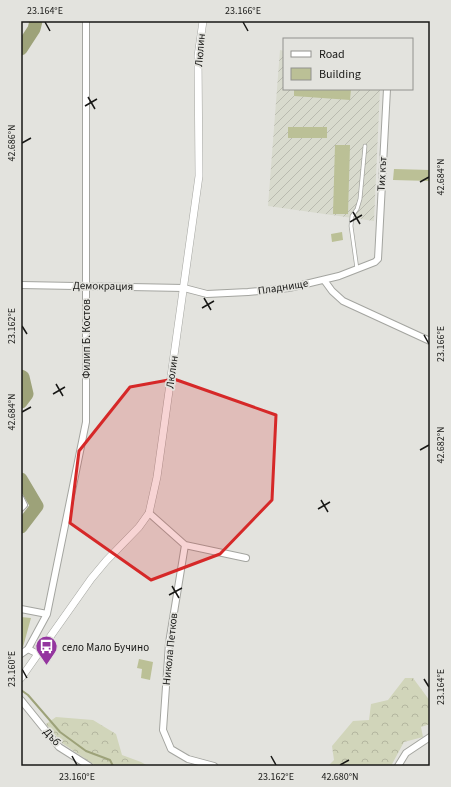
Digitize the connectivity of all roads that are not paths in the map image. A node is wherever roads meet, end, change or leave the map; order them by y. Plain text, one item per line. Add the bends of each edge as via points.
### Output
1 (86, 21) edge
2 (203, 21) edge
3 (387, 90) edge
4 (365, 146) dead end
5 (378, 259) joint
6 (357, 269) junction
7 (324, 280) junction
8 (21, 285) edge
9 (86, 286) junction
10 (184, 288) junction
11 (430, 341) edge
12 (21, 499) edge
13 (21, 508) edge
14 (149, 513) junction
15 (185, 545) junction
16 (246, 558) dead end
17 (21, 609) edge
18 (47, 614) junction
19 (28, 649) junction
20 (21, 654) edge
21 (38, 654) junction
22 (22, 675) edge
23 (21, 700) edge
24 (430, 736) edge
25 (89, 766) edge
26 (214, 766) edge
27 (398, 766) edge

1 - 9 street, Филип Б. Костов
2 - 10 street, Люлин via 198,56 199,176
3 - 5 street, Тих кът
4 - 6 lane via 360,198 352,216 351,226
5 - 6 street, Пладнище
6 - 7 street, Пладнище
7 - 10 street, Пладнище via 289,288 248,292 207,294
7 - 11 street via 343,301
8 - 9 street, Демокрация
9 - 10 street, Демокрация
9 - 18 street, Филип Б. Костов via 86,422
10 - 14 street, Люлин via 157,476
12 - 13 street via 24,505
14 - 15 street
14 - 21 street, Люлин via 91,579
15 - 16 street
15 - 26 street, Никола Петков via 169,643 163,730 171,749 188,759
17 - 18 street
18 - 19 street, Филип Б. Костов
19 - 20 street
19 - 21 street
21 - 22 street, Люлин
23 - 25 street, Дъб via 59,747
24 - 27 street via 406,753

